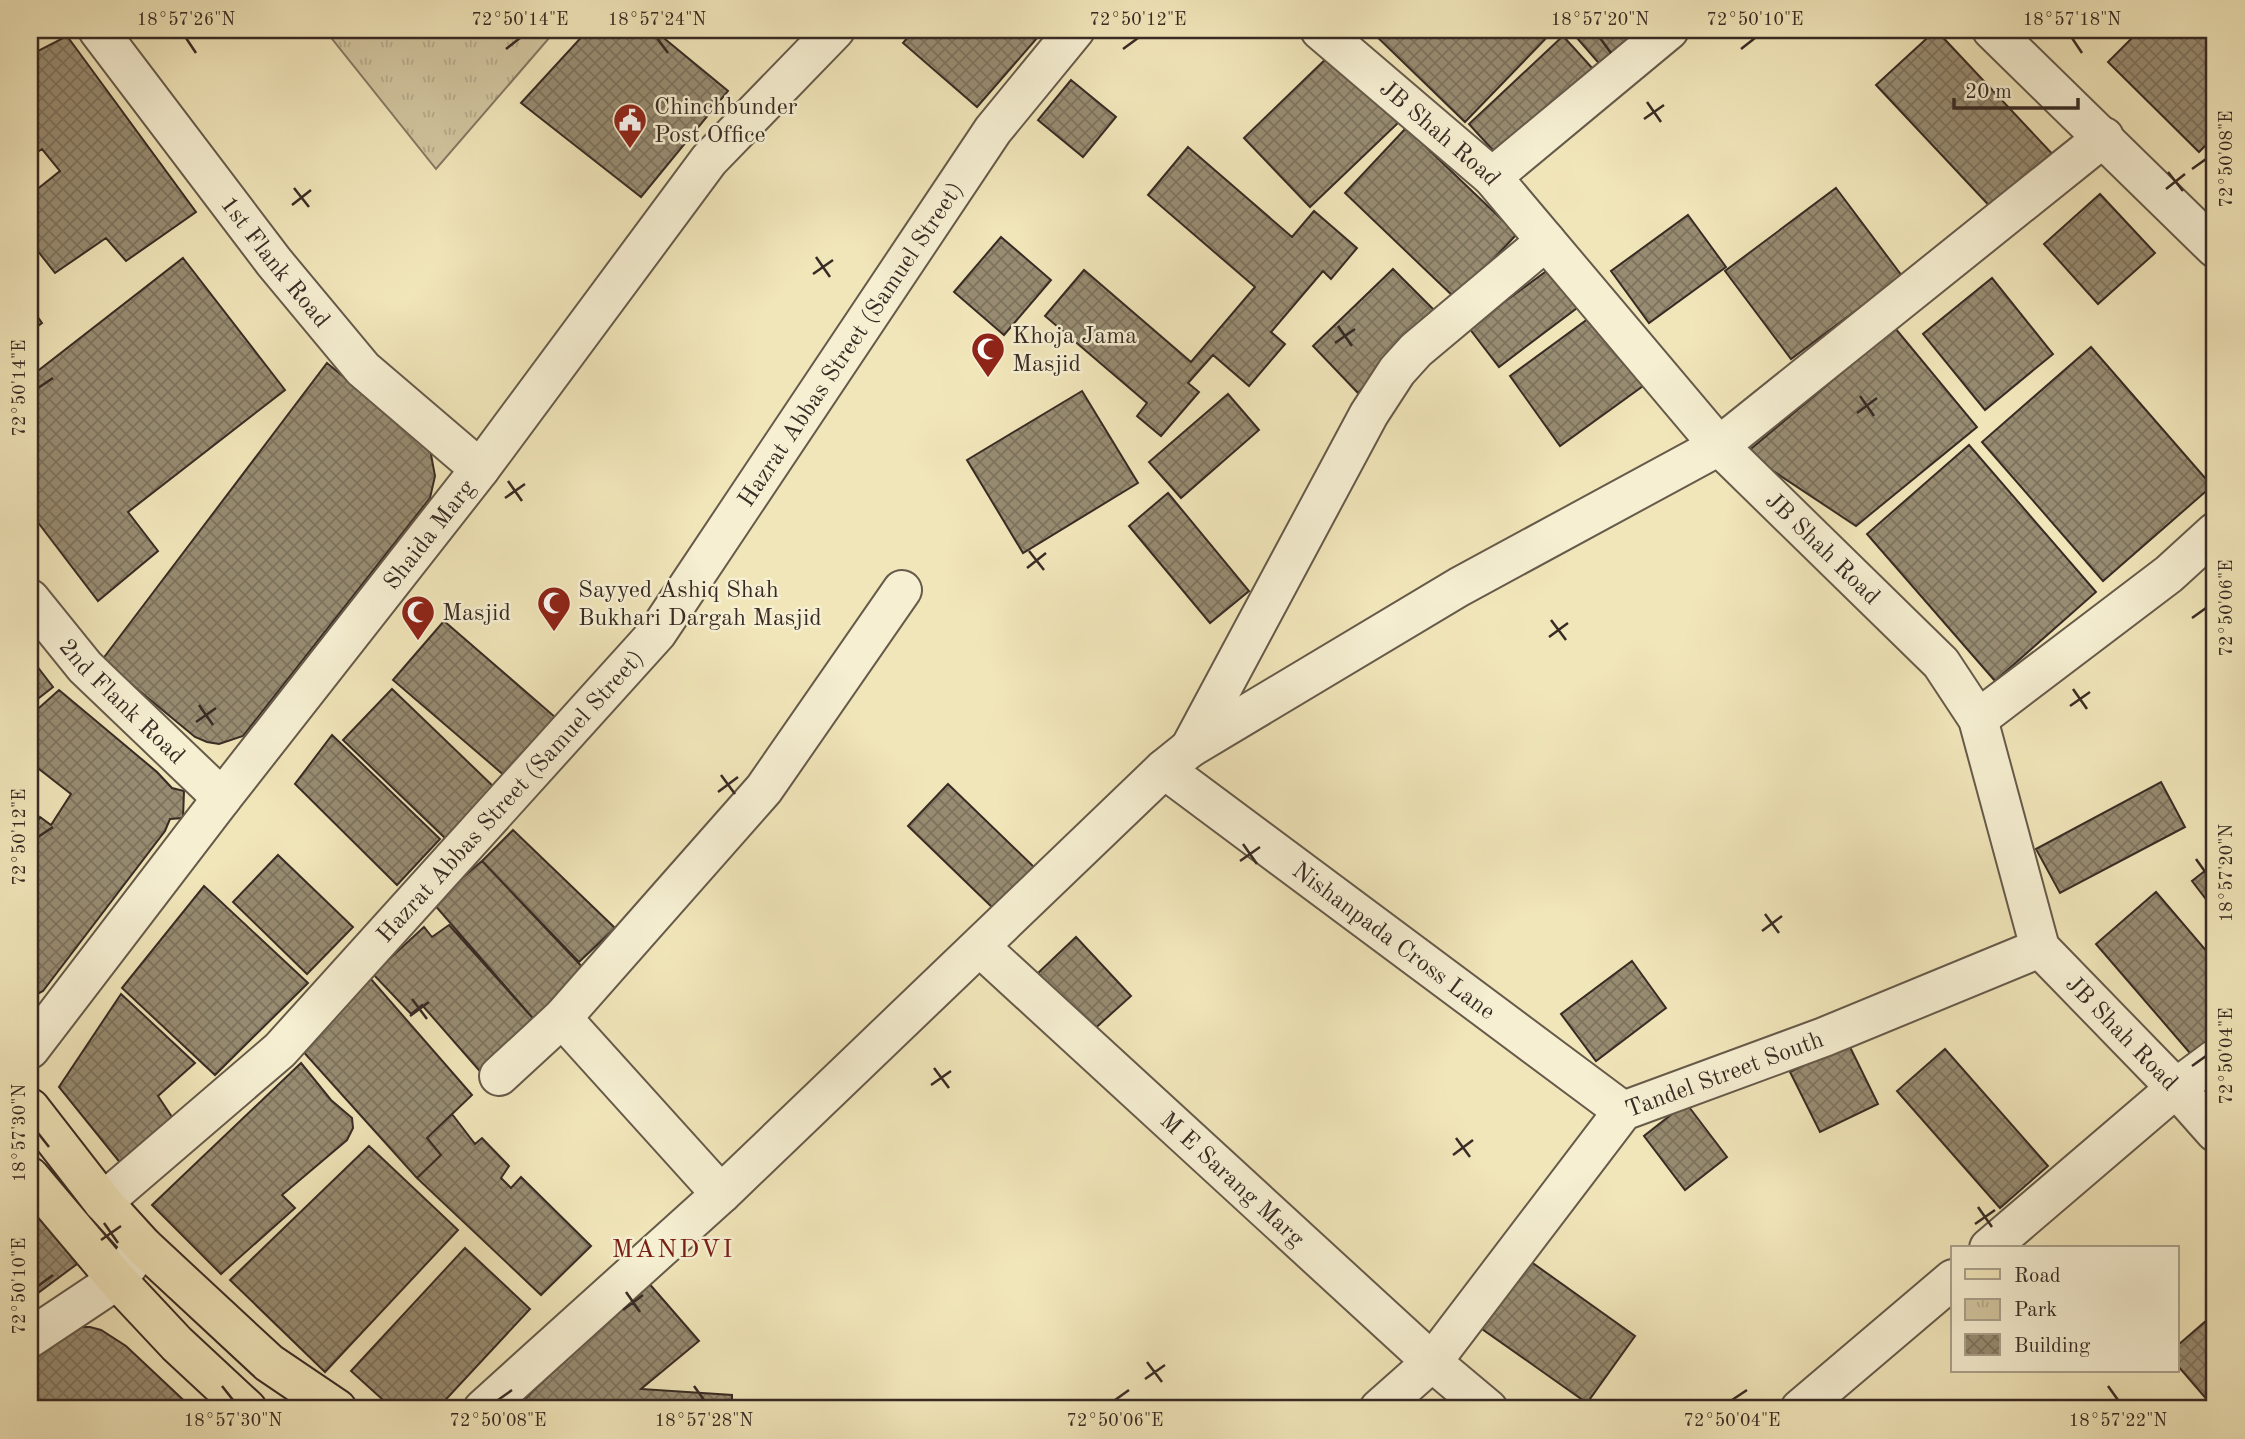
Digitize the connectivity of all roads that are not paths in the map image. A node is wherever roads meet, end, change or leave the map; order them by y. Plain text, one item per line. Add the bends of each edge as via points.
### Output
1 (98, 30) edge
2 (835, 30) edge
3 (1075, 30) edge
4 (1320, 30) edge
5 (1669, 30) edge
6 (1992, 30) edge
7 (2104, 137) junction
8 (1492, 177) junction
9 (1546, 241) junction
10 (2215, 248) edge
11 (1719, 446) junction
12 (480, 469) junction
13 (2215, 533) edge
14 (902, 590) dead end
15 (30, 599) edge
16 (1978, 719) junction
17 (1177, 758) junction
18 (222, 798) junction
19 (980, 947) junction
20 (2039, 948) junction
21 (562, 1018) junction
22 (30, 1049) edge
23 (2215, 1059) edge
24 (499, 1076) dead end
25 (2176, 1088) junction
26 (30, 1108) edge
27 (1623, 1111) junction
28 (2215, 1132) edge
29 (30, 1177) edge
30 (721, 1194) junction
31 (103, 1202) junction
32 (144, 1246) junction
33 (1991, 1246) edge
34 (117, 1280) junction
35 (1951, 1281) edge
36 (30, 1338) edge
37 (1432, 1362) junction
38 (247, 1409) edge
39 (337, 1409) edge
40 (483, 1409) edge
41 (1379, 1409) edge
42 (1488, 1409) edge
43 (1800, 1409) edge

1 - 12 street, 1st Flank Road via 274,262 363,369
2 - 12 street, Shaida Marg via 709,160
3 - 31 street, Hazrat Abbas Street (Samuel Street) via 993,130 657,633 279,1050
4 - 8 street, JB Shah Road
5 - 8 street
6 - 7 street
7 - 10 street
7 - 11 street
8 - 9 street, JB Shah Road
9 - 11 street, JB Shah Road
9 - 17 street via 1397,371
11 - 16 street, JB Shah Road via 1941,663
11 - 17 street via 1459,587
12 - 18 street, Shaida Marg
13 - 16 street via 2169,574
14 - 21 street via 764,789
15 - 18 street, 2nd Flank Road via 85,667
16 - 20 street, JB Shah Road
17 - 19 street
17 - 27 street, Nishanpada Cross Lane
18 - 22 street, Shaida Marg
19 - 30 street
19 - 37 street, M E Sarang Marg
20 - 25 street, JB Shah Road
20 - 27 street, Tandel Street South via 1824,1037
21 - 24 street
21 - 30 street
23 - 25 street
25 - 28 street, JB Shah Road
25 - 33 street
26 - 31 main road
27 - 37 street, Tandel Street South
29 - 34 main road
30 - 40 street
31 - 32 main road
32 - 34 street
32 - 39 main road via 269,1363
34 - 36 street
34 - 38 main road
35 - 43 street
37 - 41 street, Tandel Street South
37 - 42 street, M E Sarang Marg

